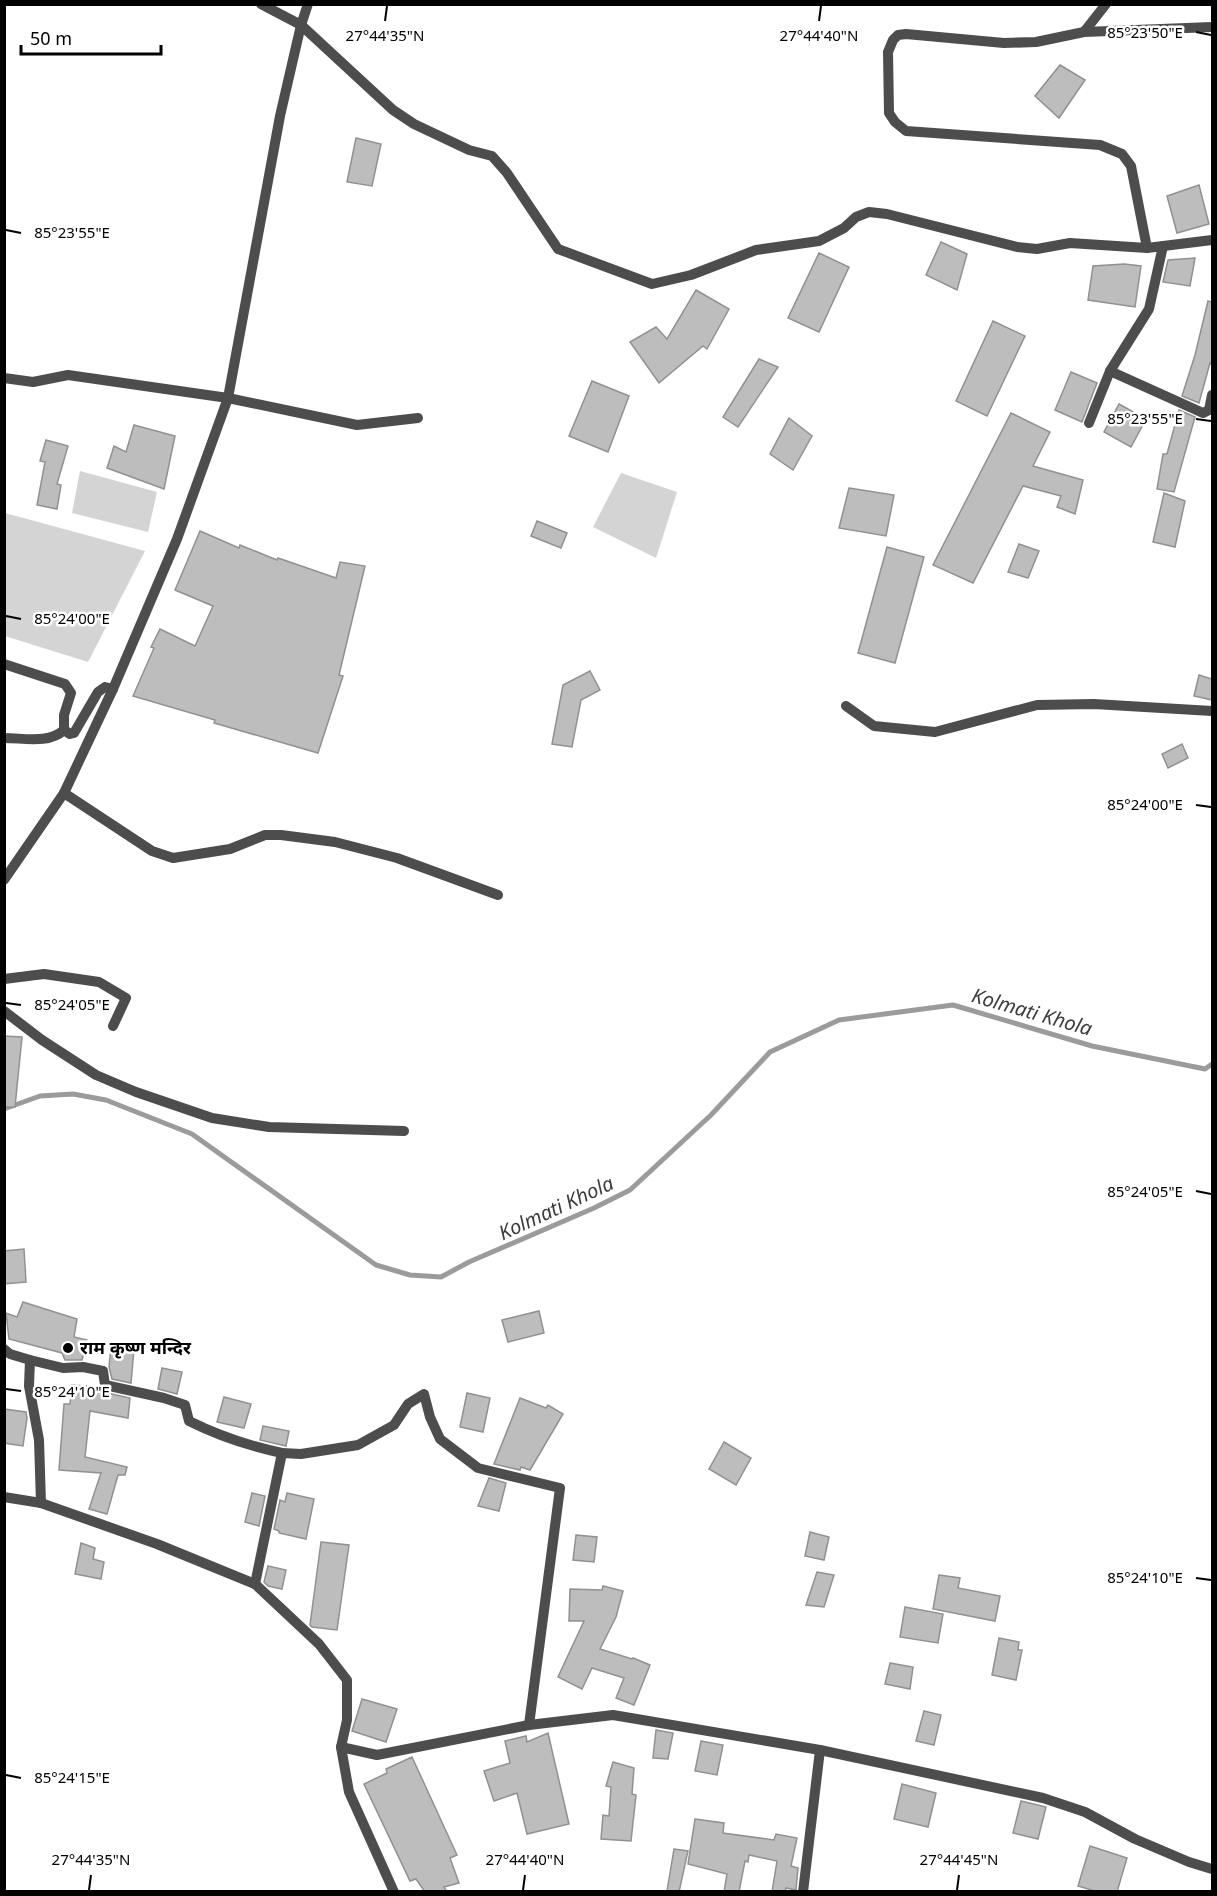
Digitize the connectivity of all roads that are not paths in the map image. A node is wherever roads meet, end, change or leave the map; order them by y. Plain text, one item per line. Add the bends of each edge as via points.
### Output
1 (261, 4) edge
2 (308, 4) edge
3 (1106, 4) edge
4 (301, 25) junction
5 (1212, 27) edge
6 (1084, 32) junction
7 (1212, 240) edge
8 (1163, 246) junction
9 (1147, 248) junction
10 (1110, 371) junction
11 (4, 378) edge
12 (1212, 395) edge
13 (228, 398) junction
14 (418, 418) dead end
15 (1089, 423) dead end
16 (4, 664) edge
17 (113, 689) junction
18 (846, 706) dead end
19 (1212, 711) edge
20 (64, 730) junction
21 (4, 738) edge
22 (64, 793) junction
23 (4, 880) edge
24 (498, 895) dead end
25 (4, 979) edge
26 (4, 1011) edge
27 (113, 1026) dead end
28 (404, 1131) dead end
29 (4, 1349) edge
30 (30, 1360) junction
31 (282, 1453) junction
32 (4, 1497) edge
33 (41, 1503) junction
34 (255, 1584) junction
35 (529, 1725) junction
36 (341, 1747) junction
37 (820, 1750) junction
38 (1212, 1869) edge
39 (394, 1892) edge
40 (803, 1892) edge

1 - 4 street
2 - 4 street
3 - 6 street
4 - 9 street via 406,120 492,156 558,249 652,284 691,275 756,250 819,241 868,212 1017,247 1037,249 1070,243
4 - 13 street via 280,116
5 - 6 street
6 - 9 street via 1036,42 1005,43 898,35 888,52 889,113 906,131 1100,145 1122,154 1131,166
7 - 8 street
8 - 9 street
8 - 10 street via 1149,309
10 - 12 street via 1203,413 1209,410
10 - 15 street
11 - 13 street via 33,382 68,375
13 - 14 street via 357,425
13 - 17 street via 177,539
16 - 20 street via 64,684 71,693
17 - 20 street via 105,687 98,692 74,734
17 - 22 street
18 - 19 street via 874,726 935,732 1037,705
20 - 21 street via 57,736 39,739
22 - 23 street
22 - 24 street via 153,851 172,858 230,849 265,836 281,836 335,843 398,858
25 - 27 street via 44,974 99,982 126,999
26 - 28 street via 96,1075 212,1118 269,1127
29 - 30 street
30 - 31 street via 103,1371 105,1385 185,1405 189,1422 230,1440
30 - 33 street
31 - 34 street
31 - 35 street via 302,1454 358,1445 394,1425 408,1404 424,1394 440,1439 478,1468 560,1488
32 - 33 street
33 - 34 street
34 - 36 street via 319,1644 348,1680 347,1720
35 - 36 street via 377,1755
35 - 37 street via 613,1715
36 - 39 street via 348,1792
37 - 38 street via 1043,1798 1085,1812 1135,1839
37 - 40 street

